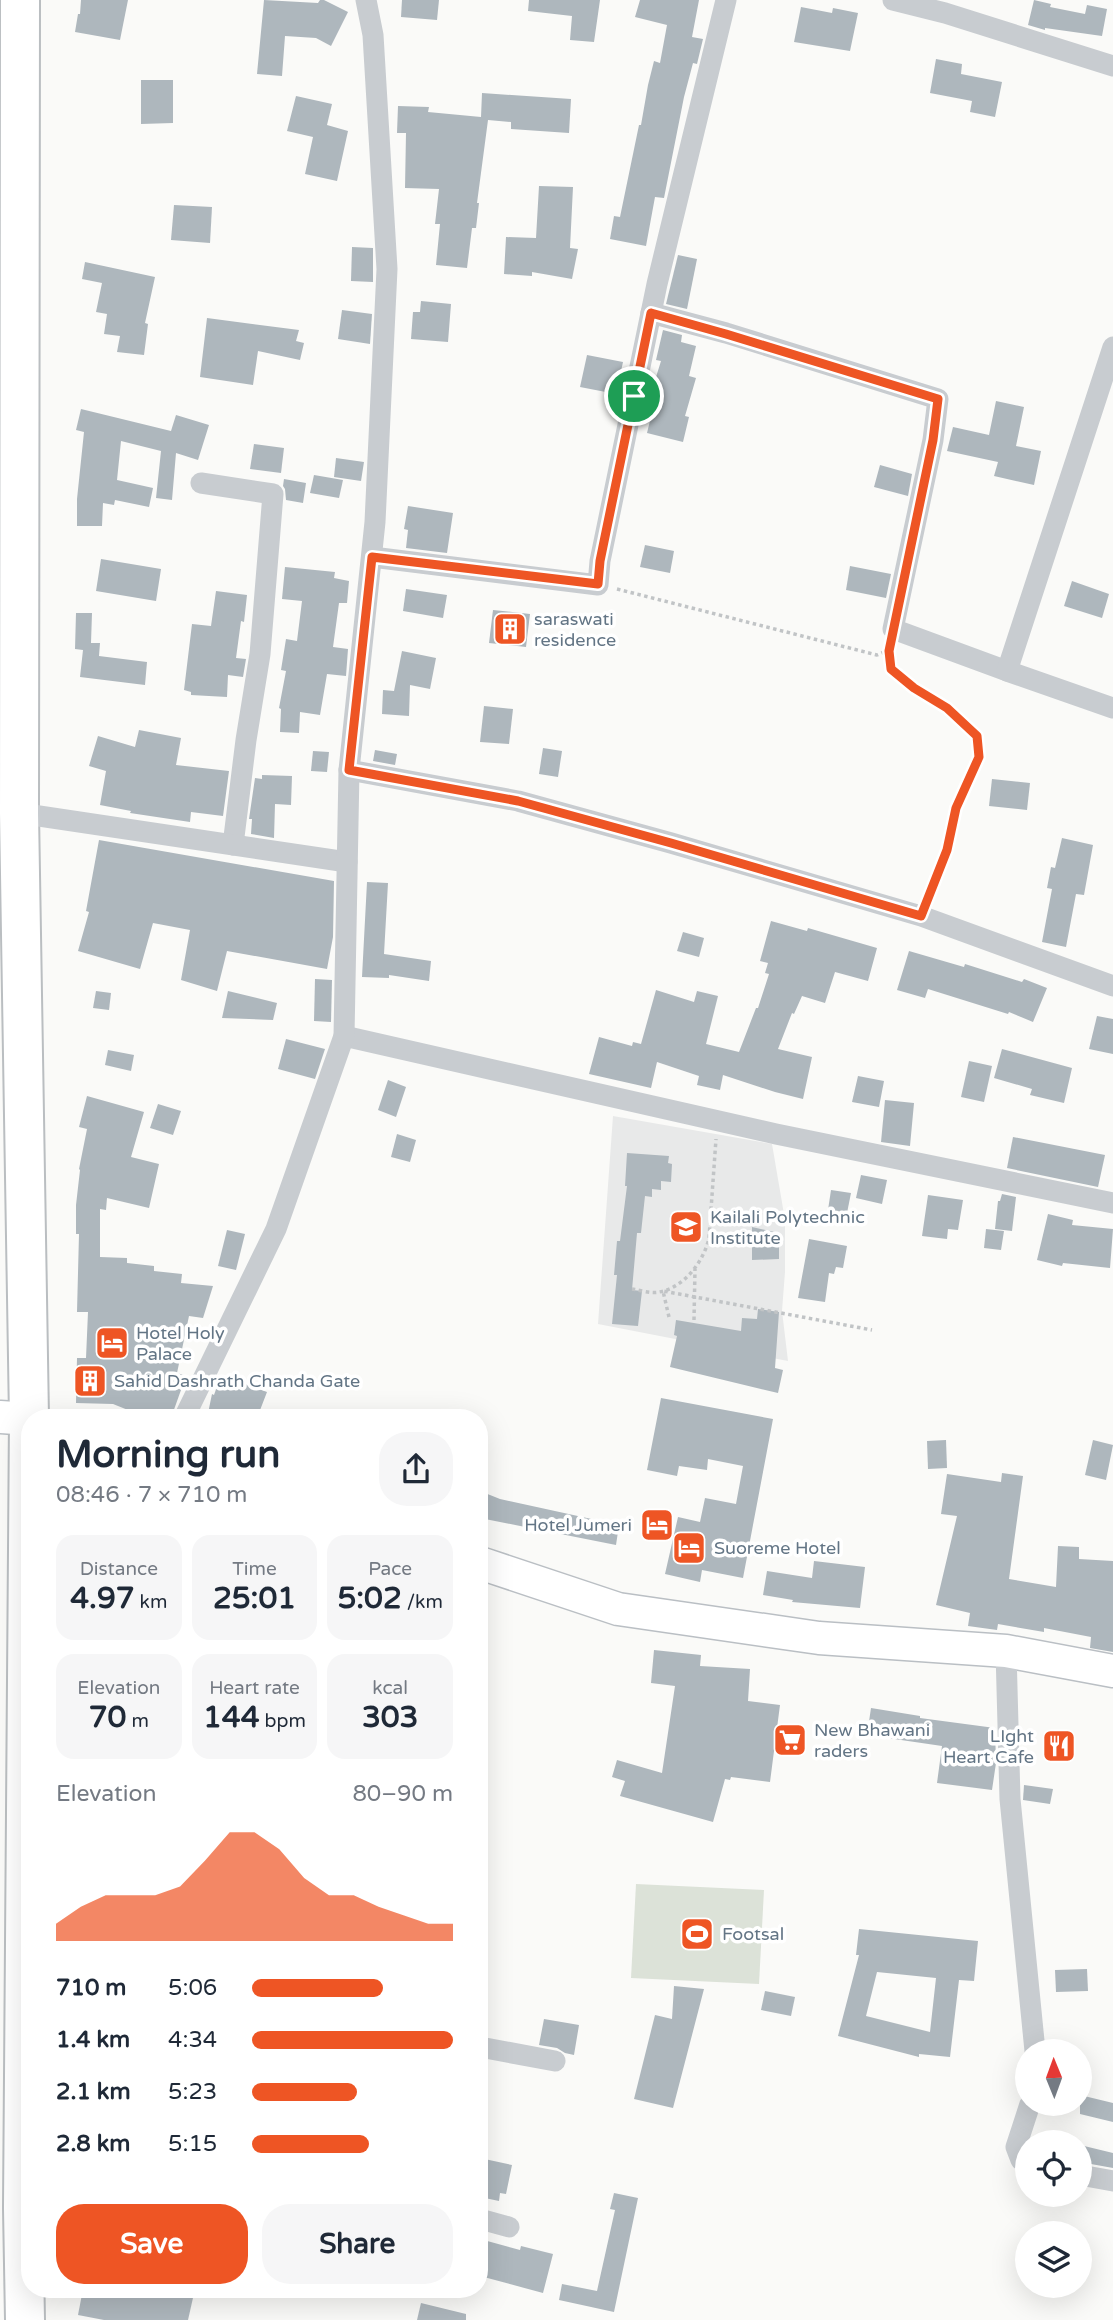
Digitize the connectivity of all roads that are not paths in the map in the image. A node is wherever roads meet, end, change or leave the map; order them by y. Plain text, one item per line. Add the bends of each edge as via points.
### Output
1 (20, 0) edge
2 (366, 0) edge
3 (726, 0) edge
4 (892, 0) edge
5 (1113, 66) edge
6 (651, 313) junction
7 (1113, 347) edge
8 (201, 483) dead end
9 (372, 557) junction
10 (1007, 671) junction
11 (1113, 708) edge
12 (349, 770) junction
13 (19, 813) junction
14 (233, 845) junction
15 (347, 862) junction
16 (1113, 986) edge
17 (344, 1037) junction
18 (1113, 1203) edge
19 (29, 1409) edge
20 (188, 1409) edge
21 (0, 1417) edge
22 (21, 1418) edge
23 (488, 1566) edge
24 (1006, 1651) junction
25 (1113, 1671) edge
26 (1034, 2039) edge
27 (488, 2048) edge
28 (555, 2061) dead end
29 (1092, 2177) edge
30 (1113, 2181) edge
31 (488, 2221) edge
32 (509, 2227) dead end
33 (25, 2298) edge
34 (25, 2320) edge

1 - 13 highway
2 - 9 street via 373,35 387,269
3 - 6 street
4 - 5 street
6 - 9 street via 598,584
6 - 10 street via 938,399 893,629
7 - 10 street
8 - 14 street via 273,494 260,654
9 - 12 street
10 - 11 street
12 - 15 street
12 - 16 street via 518,801 671,843 921,916
13 - 14 street
13 - 19 highway
14 - 15 street
15 - 17 street
17 - 18 street
17 - 20 street via 276,1229
21 - 22 street
23 - 24 street via 618,1609 819,1638
24 - 25 street
24 - 26 street via 1010,1799
27 - 28 street
29 - 30 street
31 - 32 street
33 - 34 highway

